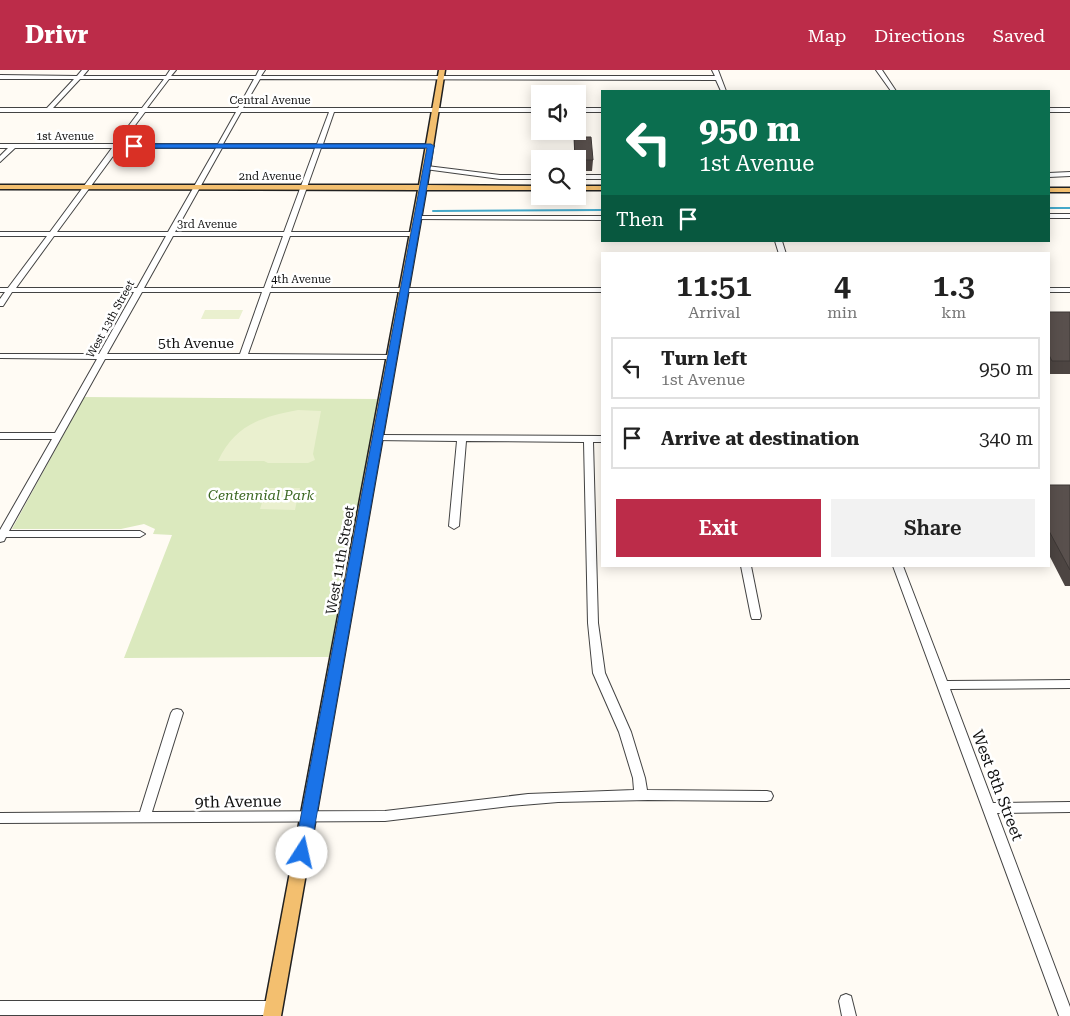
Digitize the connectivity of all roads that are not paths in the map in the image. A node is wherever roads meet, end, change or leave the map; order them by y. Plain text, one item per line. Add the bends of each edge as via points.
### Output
1 (85, 70) edge
2 (173, 70) edge
3 (262, 70) edge
4 (534, 70) edge
5 (715, 70) edge
6 (879, 70) edge
7 (442, 74) edge
8 (0, 78) edge
9 (78, 78) junction
10 (168, 78) junction
11 (258, 78) junction
12 (534, 78) junction
13 (718, 78) junction
14 (723, 90) edge
15 (893, 90) edge
16 (0, 110) edge
17 (49, 110) junction
18 (144, 110) junction
19 (240, 110) junction
20 (332, 110) junction
21 (437, 110) junction
22 (531, 110) edge
23 (586, 110) edge
24 (601, 110) edge
25 (1050, 110) edge
26 (1070, 110) edge
27 (0, 146) edge
28 (13, 146) junction
29 (117, 146) junction
30 (220, 146) junction
31 (319, 146) junction
32 (431, 146) junction
33 (0, 160) edge
34 (426, 168) junction
35 (1050, 174) edge
36 (1070, 174) edge
37 (531, 177) edge
38 (586, 177) edge
39 (601, 177) edge
40 (1050, 182) edge
41 (1070, 182) edge
42 (0, 183) edge
43 (531, 183) edge
44 (586, 183) edge
45 (601, 183) edge
46 (88, 185) junction
47 (198, 185) junction
48 (305, 186) junction
49 (423, 186) junction
50 (0, 187) edge
51 (531, 188) edge
52 (586, 188) edge
53 (601, 188) edge
54 (1050, 190) edge
55 (1070, 190) edge
56 (1050, 216) edge
57 (1070, 216) edge
58 (417, 218) junction
59 (601, 218) edge
60 (0, 234) edge
61 (52, 234) junction
62 (171, 234) junction
63 (287, 234) junction
64 (414, 234) junction
65 (0, 290) edge
66 (11, 290) junction
67 (140, 290) junction
68 (267, 290) junction
69 (404, 290) junction
70 (601, 290) edge
71 (1050, 290) edge
72 (1070, 290) edge
73 (0, 304) edge
74 (0, 356) edge
75 (102, 356) junction
76 (243, 356) junction
77 (392, 357) junction
78 (0, 436) edge
79 (58, 436) junction
80 (377, 438) junction
81 (462, 439) junction
82 (588, 439) junction
83 (601, 439) edge
84 (454, 526) dead end
85 (140, 534) dead end
86 (1, 536) edge
87 (746, 567) edge
88 (898, 567) edge
89 (756, 616) dead end
90 (1070, 684) edge
91 (943, 686) junction
92 (177, 712) dead end
93 (641, 794) junction
94 (767, 796) dead end
95 (1070, 806) edge
96 (989, 808) junction
97 (309, 816) junction
98 (0, 818) edge
99 (144, 818) junction
100 (846, 1001) dead end
101 (0, 1008) edge
102 (273, 1012) edge
103 (849, 1016) edge
104 (1066, 1016) edge

1 - 9 street
2 - 10 street
3 - 11 street, West 13th Street
4 - 12 street
5 - 13 street
6 - 15 street
7 - 11 street
7 - 12 street
7 - 21 main road, West 11th Street
8 - 9 street
9 - 10 street
9 - 17 street
10 - 11 street
10 - 18 street
11 - 19 street, West 13th Street
12 - 13 street
13 - 14 street
16 - 17 street, Central Avenue
17 - 18 street, Central Avenue
18 - 19 street, Central Avenue
18 - 29 street
19 - 20 street, Central Avenue
19 - 30 street, West 13th Street
20 - 21 street, Central Avenue
20 - 31 street
21 - 22 street, Central Avenue
21 - 32 main road, West 11th Street
23 - 24 street
25 - 26 street
27 - 28 street, 1st Avenue
28 - 29 street, 1st Avenue
28 - 33 street
29 - 30 street, 1st Avenue
29 - 46 street
30 - 31 street, 1st Avenue
30 - 47 street, West 13th Street
31 - 32 street, 1st Avenue
31 - 48 street
32 - 34 main road, West 11th Street
34 - 37 street via 500,177
34 - 49 main road, West 11th Street
35 - 36 street
38 - 39 street
40 - 41 main road
42 - 46 main road, 2nd Avenue
43 - 49 main road, 2nd Avenue
44 - 45 main road
46 - 47 main road, 2nd Avenue
46 - 50 main road, 2nd Avenue
46 - 61 street
47 - 48 main road, 2nd Avenue
47 - 62 street, West 13th Street
48 - 49 main road, 2nd Avenue
48 - 63 street
49 - 51 main road, 2nd Avenue
49 - 58 main road, West 11th Street
52 - 53 main road
54 - 55 main road
56 - 57 street
58 - 59 street
58 - 64 main road, West 11th Street
60 - 61 street, 3rd Avenue
61 - 62 street, 3rd Avenue
61 - 66 street
62 - 63 street, 3rd Avenue
62 - 67 street, West 13th Street
63 - 64 street, 3rd Avenue
63 - 68 street
64 - 69 main road, West 11th Street
65 - 66 street, 4th Avenue
66 - 67 street, 4th Avenue
66 - 73 street
67 - 68 street, 4th Avenue
67 - 75 street, West 13th Street
68 - 69 street, 4th Avenue
68 - 76 street
69 - 70 street, 4th Avenue
69 - 77 main road, West 11th Street
71 - 72 street
74 - 75 street, 5th Avenue
75 - 76 street, 5th Avenue
75 - 79 street, West 13th Street
76 - 77 street, 5th Avenue
77 - 80 main road, West 11th Street
78 - 79 street
79 - 86 street, West 13th Street
80 - 81 street
80 - 97 main road, West 11th Street
81 - 82 street
81 - 84 street
82 - 83 street
82 - 93 street via 594,623 599,673 625,732
85 - 86 street
87 - 89 street
88 - 91 street, West 8th Street
90 - 91 street
91 - 96 street, West 8th Street
92 - 99 street
93 - 94 street, 9th Avenue
93 - 97 street, 9th Avenue via 527,799 418,814
95 - 96 street
96 - 104 street, West 8th Street
97 - 99 street, 9th Avenue
97 - 102 main road, West 11th Street
98 - 99 street, 9th Avenue
100 - 103 street
101 - 102 street

